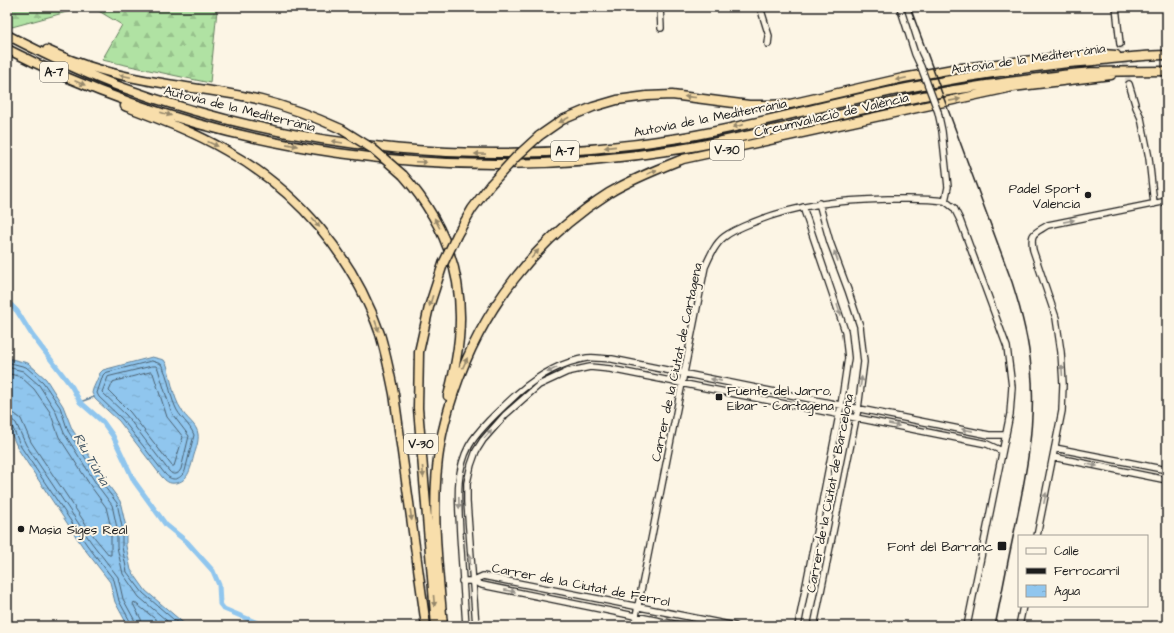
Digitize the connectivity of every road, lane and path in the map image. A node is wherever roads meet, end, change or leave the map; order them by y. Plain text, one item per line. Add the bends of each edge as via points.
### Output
1 (660, 7) edge
2 (760, 7) edge
3 (900, 7) edge
4 (1116, 7) edge
5 (661, 28) dead end
6 (7, 31) edge
7 (7, 36) edge
8 (768, 44) dead end
9 (1120, 44) tunnel mouth
10 (7, 49) edge
11 (1167, 55) edge
12 (1134, 56) junction
13 (1167, 71) edge
14 (1125, 72) junction
15 (1129, 84) tunnel mouth
16 (102, 93) junction
17 (945, 201) junction
18 (1167, 201) edge
19 (819, 203) junction
20 (1154, 204) junction
21 (803, 207) junction
22 (684, 374) junction
23 (682, 384) junction
24 (841, 405) junction
25 (858, 408) junction
26 (447, 412) junction
27 (839, 415) junction
28 (856, 418) junction
29 (1006, 435) junction
30 (1055, 448) junction
31 (1002, 451) junction
32 (1053, 457) junction
33 (1167, 470) edge
34 (1167, 480) edge
35 (1037, 535) edge
36 (462, 581) junction
37 (472, 581) junction
38 (638, 607) junction
39 (1023, 607) edge
40 (636, 616) junction
41 (426, 626) edge
42 (436, 626) edge
43 (443, 626) edge
44 (466, 626) edge
45 (476, 626) edge
46 (634, 626) edge
47 (684, 626) edge
48 (735, 626) edge
49 (798, 626) edge
50 (814, 626) edge
51 (967, 626) edge
52 (1019, 626) edge

1 - 5 street
2 - 8 street via 769,36
3 - 17 street, bridge via 938,112 948,187
4 - 9 street
26 -> 6 highway, bridge via 460,328 458,282 452,259 429,210 396,168 341,129 304,113 230,93 105,72 54,53
12 -> 7 highway, Autovia de la Mediterrània / A-7 via 1060,64 912,87 672,139 572,151 478,154 355,145 273,131 216,117 119,86
10 -> 16 highway, Autovia de la Mediterrània / A-7 via 47,70
11 - 12 highway, Autovia de la Mediterrània / A-7
12 -> 42 highway, Circumval·lació de València / V-30, bridge via 1102,54 953,70 903,78 790,104 749,105 672,96 617,100 562,120 539,136 490,185 456,235 429,307 419,352 418,408
13 - 14 highway, Autovia de la Mediterrània / A-7
16 -> 14 highway, Autovia de la Mediterrània / A-7 via 205,126 263,140 354,156 479,165 544,164 681,148 957,90 1060,75
26 -> 14 highway, Circumval·lació de València / V-30 via 463,366 486,320 510,283 543,245 573,218 610,192 684,159 1013,87 1100,78
15 - 20 street via 1141,118
16 -> 41 highway via 111,100 225,149 277,184 324,232 349,267 373,315 387,358
17 - 19 street, Carrer de la Ciutat de Cartagena via 928,198
17 - 29 street via 954,208 960,220 1008,347 1012,387
18 - 20 street
19 - 21 street, Carrer de la Ciutat de Cartagena
25 -> 19 street, Carrer de la Ciutat de Barcelona via 864,362 860,326
30 -> 20 street via 1062,411 1061,352 1056,318 1033,250 1033,234 1048,225
21 - 22 street, Carrer de la Ciutat de Cartagena via 766,217 736,229 723,237 714,248 705,267
21 -> 24 street, Carrer de la Ciutat de Barcelona via 846,330 848,358
22 - 23 street, Carrer de la Ciutat de Cartagena
24 -> 22 street
22 -> 36 street via 612,359 588,358 563,364 534,379 500,410 477,434 463,461 458,503
23 - 27 street
37 -> 23 street via 467,483 476,451 505,415 539,385 568,372 590,367
23 - 38 street, Carrer de la Ciutat de Cartagena
24 - 25 street
24 - 27 street, Carrer de la Ciutat de Barcelona
25 - 28 street, Carrer de la Ciutat de Barcelona
29 -> 25 street via 990,435
26 - 43 highway, Circumval·lació de València / V-30 via 440,445 436,500
27 - 28 street
27 - 49 street, Carrer de la Ciutat de Barcelona
28 -> 31 street via 987,444
28 - 50 street, Carrer de la Ciutat de Barcelona
29 - 31 street
30 - 32 street
30 - 33 street
31 - 51 street
32 -> 34 street
35 -> 32 street
36 - 37 street
36 - 44 street
37 - 38 street, Carrer de la Ciutat de Ferrol via 483,576
37 -> 40 street, Carrer de la Ciutat de Ferrol via 482,586
37 - 45 street
38 - 40 street, Carrer de la Ciutat de Cartagena
38 - 48 street, Carrer de la Ciutat de Ferrol
39 - 52 street
40 - 46 street, Carrer de la Ciutat de Cartagena
40 - 47 street, Carrer de la Ciutat de Ferrol

